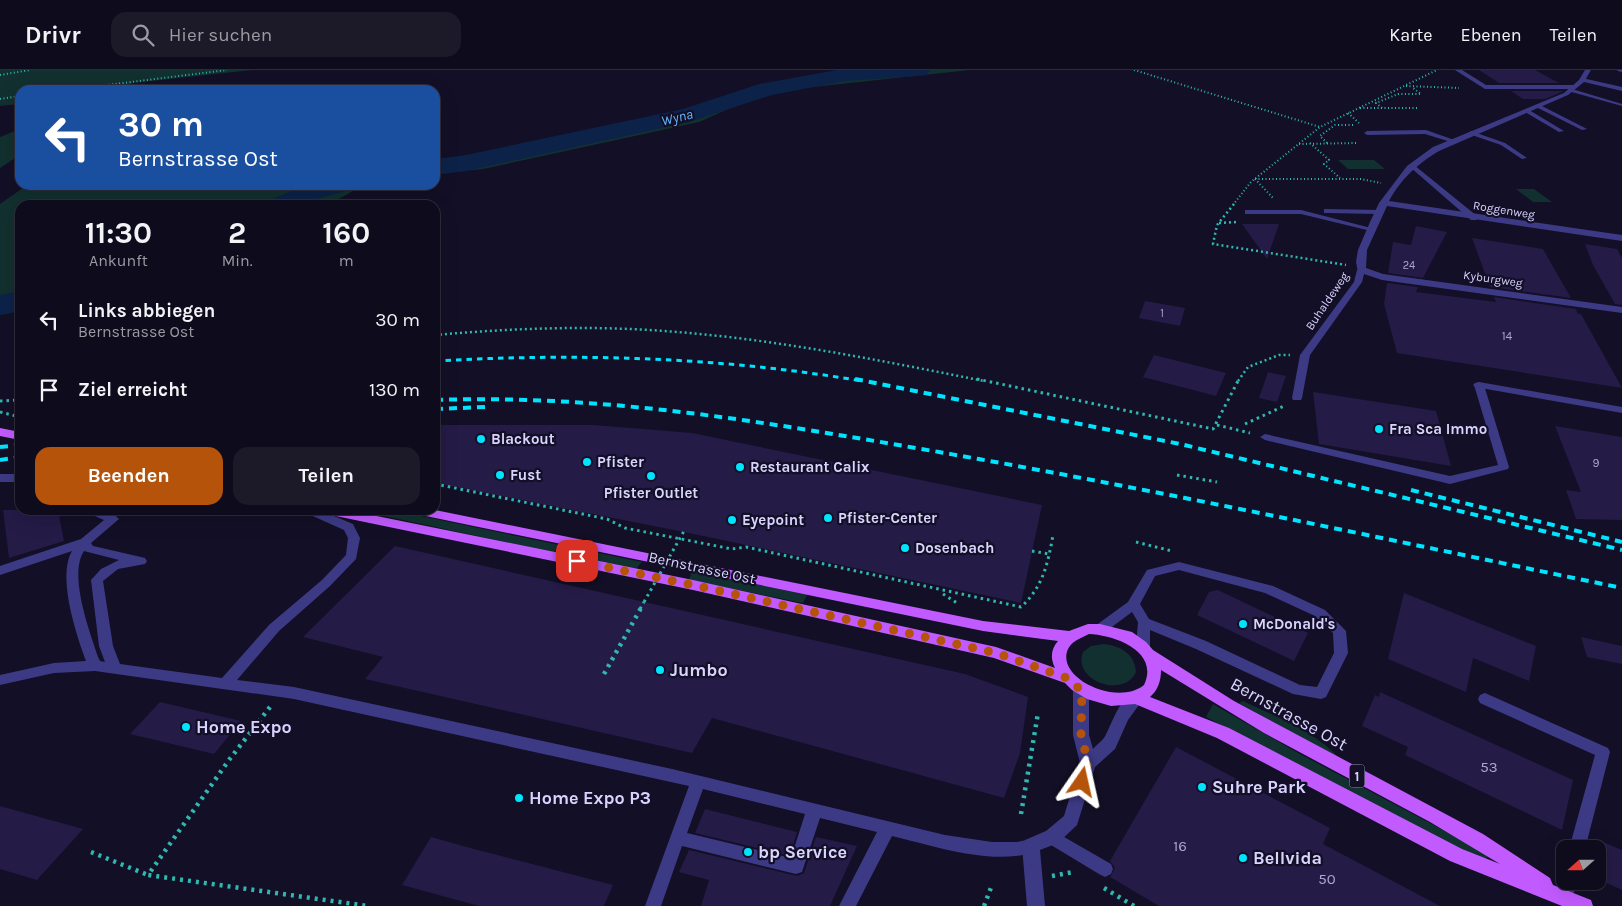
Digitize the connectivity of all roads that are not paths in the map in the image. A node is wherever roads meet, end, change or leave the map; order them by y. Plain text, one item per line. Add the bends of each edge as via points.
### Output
1 (1458, 70) edge
2 (1588, 70) edge
3 (1502, 84) dead end
4 (1576, 85) junction
5 (1622, 89) edge
6 (1620, 105) dead end
7 (1538, 106) junction
8 (1527, 111) junction
9 (1584, 129) dead end
10 (1561, 131) dead end
11 (1367, 133) dead end
12 (1471, 133) junction
13 (1454, 141) junction
14 (1524, 158) dead end
15 (1412, 166) junction
16 (1381, 208) junction
17 (1327, 211) dead end
18 (1248, 212) dead end
19 (1474, 218) junction
20 (1371, 229) junction
21 (1622, 238) edge
22 (1361, 270) junction
23 (1622, 310) edge
24 (1479, 385) joint
25 (1297, 398) road end
26 (1622, 410) edge
27 (0, 432) edge
28 (15, 435) edge
29 (1265, 437) road end
30 (0, 478) edge
31 (15, 478) edge
32 (104, 515) edge
33 (321, 515) edge
34 (350, 515) edge
35 (440, 515) edge
36 (84, 542) junction
37 (0, 571) edge
38 (1134, 604) junction
39 (1144, 622) junction
40 (1100, 629) junction
41 (1070, 637) junction
42 (1146, 651) junction
43 (95, 666) junction
44 (115, 670) junction
45 (1067, 678) junction
46 (0, 680) edge
47 (226, 683) junction
48 (1082, 691) junction
49 (1136, 698) junction
50 (1485, 699) dead end
51 (1088, 763) junction
52 (698, 782) junction
53 (814, 811) junction
54 (888, 828) junction
55 (677, 838) junction
56 (1052, 838) junction
57 (1579, 840) edge
58 (1031, 846) junction
59 (1105, 869) dead end
60 (1556, 883) edge
61 (1556, 886) edge
62 (1568, 890) edge
63 (653, 906) edge
64 (847, 906) edge
65 (1036, 906) edge
66 (1584, 906) edge

1 - 4 lane via 1485,87
2 - 4 street
3 - 4 lane
4 - 5 lane
4 - 6 lane
4 - 7 street, Buhaldeweg
7 - 8 street, Buhaldeweg
7 - 9 lane
8 - 10 lane
8 - 12 street, Buhaldeweg
11 - 13 lane via 1426,132
12 - 13 street, Buhaldeweg
12 - 14 lane via 1503,144
13 - 15 street, Buhaldeweg via 1436,148
15 - 16 street, Buhaldeweg via 1402,175
15 - 19 lane
16 - 17 lane
16 - 19 street, Roggenweg
16 - 20 street, Buhaldeweg
18 - 20 lane via 1301,212
19 - 21 street, Roggenweg
20 - 22 street, Buhaldeweg via 1359,265
22 - 23 street, Kyburgweg via 1382,277
22 - 25 lane, Buhaldeweg via 1358,282 1305,354
24 - 26 street
24 - 29 lane via 1504,467 1450,480
27 - 28 main road
30 - 31 lane
32 - 36 lane via 113,519
33 - 47 lane via 349,527 354,538 352,556 274,628
34 - 45 main road, Bernstrasse Ost via 693,585 996,653
35 - 41 main road, Bernstrasse Ost via 983,626
36 - 37 lane
36 - 43 lane via 73,561 72,576 87,649
36 - 44 lane via 89,549 144,561 112,566 97,580 106,646
38 - 39 lane
38 - 39 lane via 1151,573 1179,566 1269,590 1320,613 1340,631 1341,653 1321,693 1298,690
38 - 40 lane via 1110,618
39 - 42 lane
40 - 41 main road via 1088,629
40 - 42 main road via 1123,634
41 - 45 main road via 1063,643 1059,660
42 - 49 main road via 1154,665 1155,675 1146,692
42 - 60 main road, Bernstrasse Ost / 1 via 1193,684 1282,736
43 - 44 lane
43 - 46 lane via 54,668
44 - 47 lane
45 - 48 main road
47 - 52 lane via 283,691
48 - 49 main road via 1113,701
48 - 51 street via 1081,734
49 - 51 street via 1122,716 1109,744
49 - 61 main road, Bernstrasse Ost / 1 via 1223,733 1456,855
50 - 57 lane via 1602,752
51 - 56 street via 1071,820
52 - 53 lane
52 - 55 lane
53 - 54 lane
53 - 55 lane via 796,867
54 - 58 lane via 992,849 1017,850
54 - 64 lane
55 - 63 lane
56 - 58 street
56 - 59 lane
58 - 65 street
62 - 66 main road, Bernstrasse Ost / 1

